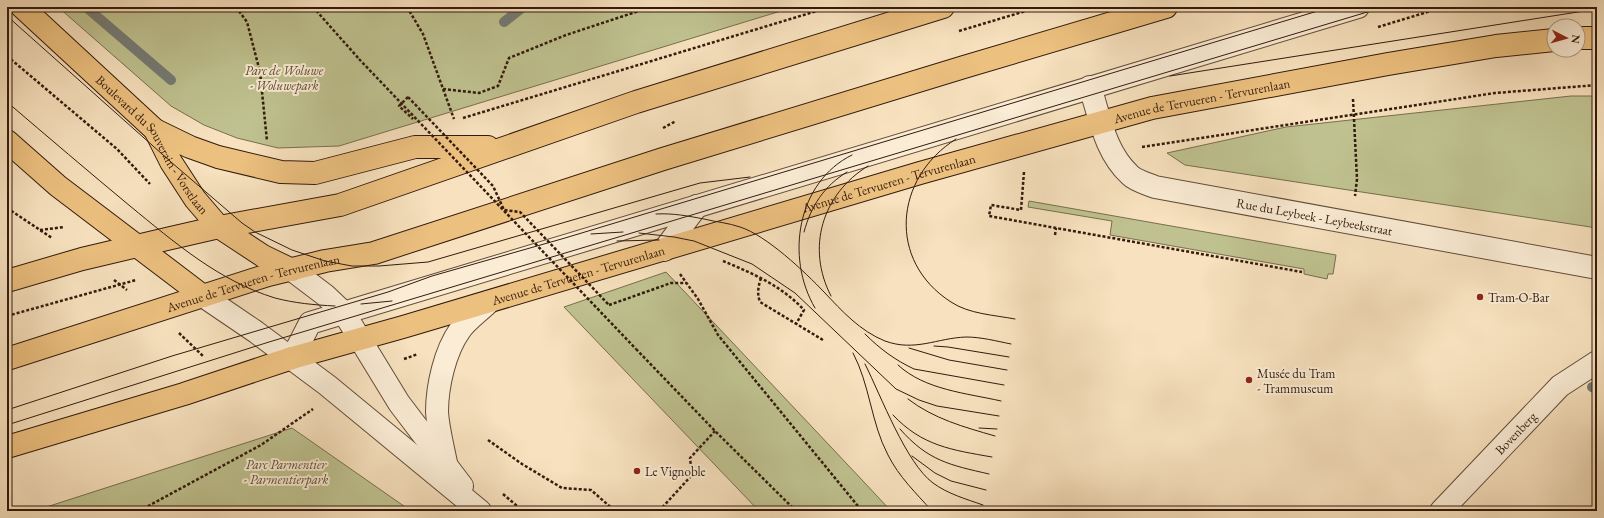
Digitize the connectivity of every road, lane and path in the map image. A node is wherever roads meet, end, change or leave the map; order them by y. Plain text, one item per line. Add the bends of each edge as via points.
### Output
1 (22, 7) edge
2 (236, 7) edge
3 (313, 7) edge
4 (407, 7) edge
5 (652, 7) edge
6 (830, 7) edge
7 (943, 7) edge
8 (1166, 7) edge
9 (1358, 7) edge
10 (1586, 38) edge
11 (1597, 38) edge
12 (1546, 41) edge
13 (7, 56) edge
14 (1350, 71) junction
15 (1597, 85) edge
16 (1090, 87) junction
17 (443, 89) junction
18 (1355, 114) junction
19 (462, 118) dead end
20 (448, 122) dead end
21 (442, 124) dead end
22 (1100, 124) junction
23 (155, 130) junction
24 (7, 141) edge
25 (268, 146) dead end
26 (507, 147) junction
27 (1111, 152) junction
28 (1024, 169) dead end
29 (151, 185) dead end
30 (697, 206) junction
31 (7, 208) edge
32 (504, 210) junction
33 (1351, 224) junction
34 (219, 228) junction
35 (1056, 228) junction
36 (40, 230) dead end
37 (1055, 235) dead end
38 (138, 246) junction
39 (664, 250) junction
40 (719, 260) dead end
41 (1597, 268) edge
42 (292, 270) junction
43 (679, 272) dead end
44 (1302, 272) dead end
45 (761, 278) junction
46 (7, 281) edge
47 (686, 283) junction
48 (120, 284) dead end
49 (598, 290) dead end
50 (203, 296) junction
51 (576, 296) dead end
52 (489, 302) junction
53 (153, 312) junction
54 (344, 313) junction
55 (796, 324) junction
56 (359, 340) junction
57 (823, 340) dead end
58 (292, 358) junction
59 (7, 359) edge
60 (1597, 362) edge
61 (226, 379) junction
62 (315, 407) dead end
63 (715, 431) junction
64 (488, 440) dead end
65 (7, 447) edge
66 (446, 465) junction
67 (499, 490) dead end
68 (479, 510) edge
69 (139, 511) edge
70 (523, 511) edge
71 (615, 511) edge
72 (659, 511) edge
73 (796, 511) edge
74 (862, 511) edge
75 (1441, 511) edge

1 - 23 main road, Boulevard du Souverain - Vorstlaan
2 - 25 path via 247,22 260,72
3 - 32 path, bridge via 358,59
4 - 17 path via 423,34
5 - 17 path via 566,35 509,58 498,86 480,93
6 - 19 path
7 - 26 main road via 636,102
8 - 42 main road, Avenue de Tervueren - Tervurenlaan via 972,64 374,253
9 - 16 street
10 - 11 main road
12 - 14 main road, Avenue de Tervueren - Tervurenlaan via 1496,46
13 - 29 path via 117,149
14 - 18 path
14 - 22 main road, Avenue de Tervueren - Tervurenlaan via 1152,108
15 - 18 path via 1496,93
16 - 22 street, Rue du Leybeek - Leybeekstraat
16 - 30 street
17 - 20 path via 455,120
18 - 27 path
18 - 33 path via 1358,180
21 - 32 path, bridge via 423,130 399,106 408,97 493,186
22 - 27 street, Rue du Leybeek - Leybeekstraat
22 - 39 main road, Avenue de Tervueren - Tervurenlaan via 920,173
23 - 26 main road via 218,157 280,172 315,173 415,147
23 - 34 main road, Boulevard du Souverain - Vorstlaan via 171,162 195,199
24 - 38 main road via 58,186
26 - 34 main road via 340,205
27 - 33 street, Rue du Leybeek - Leybeekstraat via 1131,176 1155,187
28 - 35 path via 1021,210 991,205 989,216
30 - 39 street
30 - 54 street
31 - 36 path
32 - 47 path, bridge via 520,212 609,304 671,283
32 - 63 path, bridge
33 - 41 street, Rue du Leybeek - Leybeekstraat
34 - 38 main road
34 - 42 main road, Boulevard du Souverain - Vorstlaan via 263,256
35 - 37 path
35 - 44 path
38 - 46 main road
38 - 50 main road
39 - 52 main road, Avenue de Tervueren - Tervurenlaan
40 - 45 path
42 - 50 main road, Avenue de Tervueren - Tervurenlaan
42 - 54 street
43 - 47 path
45 - 55 path via 758,287 760,302
45 - 55 path via 788,295 804,310
47 - 74 path via 718,335
48 - 53 path
49 - 51 path
50 - 53 main road, Avenue de Tervueren - Tervurenlaan
50 - 58 street
52 - 56 main road, Avenue de Tervueren - Tervurenlaan
52 - 66 street via 460,329 440,379 437,413
53 - 59 main road, Avenue de Tervueren - Tervurenlaan
53 - 61 path via 189,342
54 - 56 street
54 - 58 street via 310,323
55 - 57 path
56 - 58 main road, Avenue de Tervueren - Tervurenlaan
56 - 66 street via 399,403
58 - 61 main road, Avenue de Tervueren - Tervurenlaan
58 - 68 street
60 - 75 street, Bovenberg via 1560,386
61 - 65 main road, Avenue de Tervueren - Tervurenlaan
62 - 69 path via 261,445
63 - 72 path via 690,458 692,475
63 - 73 path
64 - 71 path via 562,488 591,490
66 - 68 street
67 - 70 path

